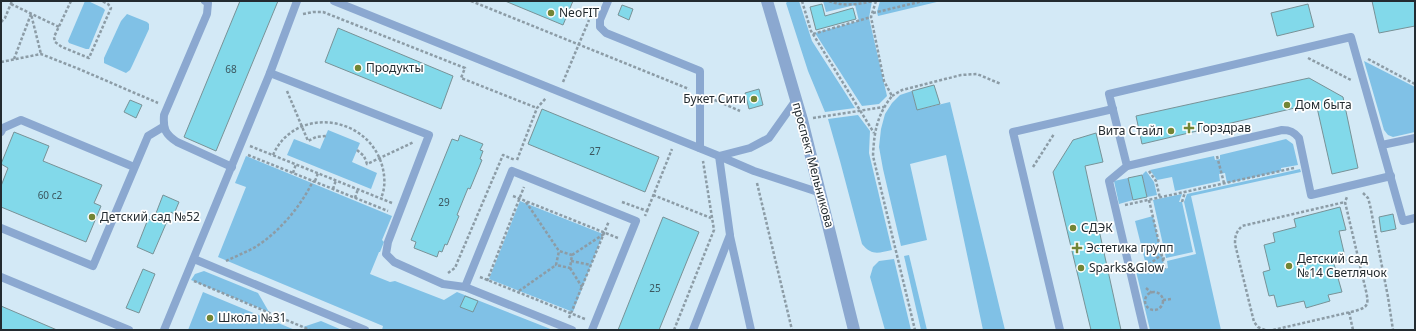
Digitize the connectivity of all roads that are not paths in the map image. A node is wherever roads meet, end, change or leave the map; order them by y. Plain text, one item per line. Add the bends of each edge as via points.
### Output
1 (205, 1) edge
2 (297, 1) edge
3 (334, 1) edge
4 (608, 1) edge
5 (767, 1) edge
6 (270, 73) junction
7 (796, 100) junction
8 (1113, 108) junction
9 (163, 127) junction
10 (1, 132) edge
11 (1415, 138) edge
12 (1382, 145) junction
13 (700, 148) junction
14 (719, 156) junction
15 (1127, 166) junction
16 (232, 167) junction
17 (134, 168) junction
18 (1391, 176) junction
19 (821, 193) junction
20 (1415, 218) edge
21 (1, 228) edge
22 (730, 235) junction
23 (194, 259) junction
24 (1, 277) edge
25 (466, 287) junction
26 (594, 326) edge
27 (569, 329) edge
28 (129, 330) edge
29 (164, 330) edge
30 (365, 330) edge
31 (693, 330) edge
32 (751, 330) edge
33 (854, 330) edge
34 (1060, 330) edge
35 (1144, 330) edge

1 - 9 lane via 208,3 207,14 164,115
2 - 6 lane
3 - 13 lane
4 - 13 lane via 600,20 600,27 606,33 700,71
5 - 7 street, проспект Мельникова
6 - 16 lane
6 - 25 lane via 430,135 398,215 386,254 394,262 443,284
7 - 14 lane via 769,138 750,148
7 - 19 street, проспект Мельникова
8 - 12 lane via 1109,94 1351,37
8 - 15 lane
8 - 34 lane via 1013,132
9 - 16 lane via 169,137 177,142
9 - 17 lane via 148,136
10 - 17 lane via 3,128 21,120
11 - 12 lane
12 - 18 lane
13 - 14 lane
14 - 19 lane via 754,171
14 - 22 lane
15 - 18 lane via 1289,130 1299,138 1311,195
15 - 35 lane via 1109,181
16 - 23 lane
17 - 21 lane via 93,266
18 - 20 lane via 1403,221
19 - 33 street, проспект Мельникова
22 - 31 lane
22 - 32 lane
23 - 29 lane
23 - 30 lane
24 - 28 lane
25 - 26 lane via 512,171 636,221
25 - 27 lane

